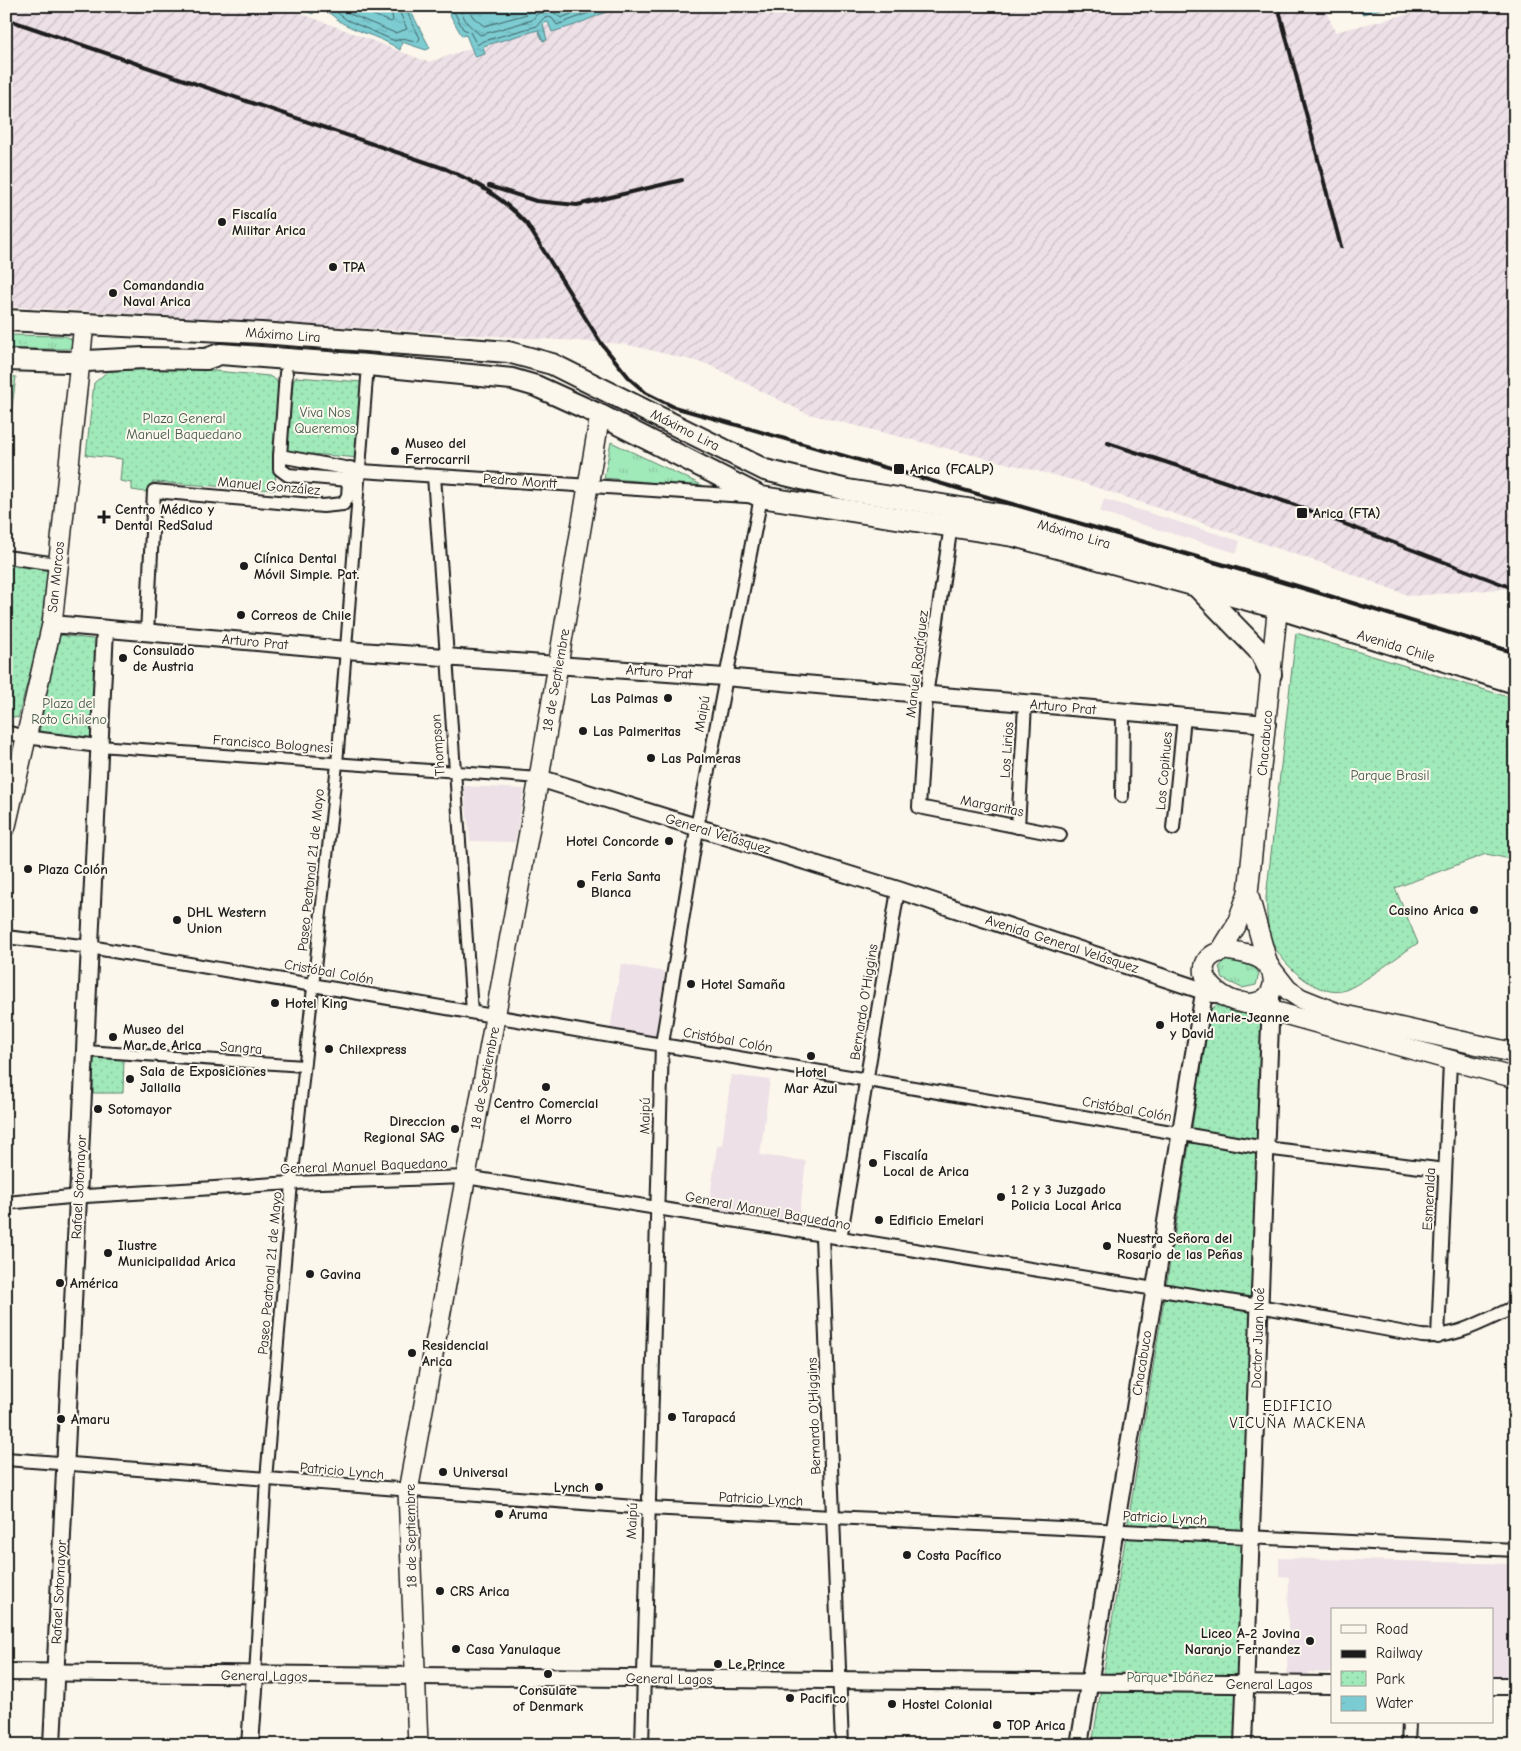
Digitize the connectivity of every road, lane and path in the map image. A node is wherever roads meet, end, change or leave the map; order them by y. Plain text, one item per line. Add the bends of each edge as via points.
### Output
1 (6, 320) edge
2 (84, 324) junction
3 (206, 359) junction
4 (6, 360) edge
5 (81, 362) junction
6 (368, 365) junction
7 (286, 373) junction
8 (600, 415) junction
9 (353, 473) junction
10 (434, 476) junction
11 (587, 486) junction
12 (761, 497) junction
13 (952, 525) junction
14 (6, 557) edge
15 (57, 564) junction
16 (1196, 586) junction
17 (1278, 600) junction
18 (52, 624) junction
19 (105, 630) junction
20 (147, 634) junction
21 (346, 650) junction
22 (447, 657) junction
23 (1515, 663) edge
24 (559, 665) junction
25 (1271, 674) junction
26 (724, 677) junction
27 (1515, 683) edge
28 (926, 696) junction
29 (1025, 705) junction
30 (1123, 712) junction
31 (1184, 717) junction
32 (1266, 724) junction
33 (6, 732) edge
34 (25, 737) junction
35 (100, 746) junction
36 (337, 764) junction
37 (455, 772) junction
38 (539, 778) junction
39 (1122, 796) dead end
40 (919, 807) joint
41 (6, 826) edge
42 (1018, 827) junction
43 (697, 828) junction
44 (1173, 828) dead end
45 (1060, 835) dead end
46 (898, 890) junction
47 (1248, 893) junction
48 (6, 937) edge
49 (90, 947) junction
50 (1220, 952) junction
51 (1269, 966) junction
52 (313, 985) junction
53 (1206, 986) junction
54 (1271, 1001) junction
55 (472, 1012) junction
56 (496, 1016) junction
57 (662, 1044) junction
58 (86, 1051) junction
59 (1515, 1053) edge
60 (1450, 1062) junction
61 (304, 1066) junction
62 (1515, 1078) edge
63 (866, 1079) junction
64 (1181, 1134) junction
65 (1265, 1148) junction
66 (1445, 1170) junction
67 (466, 1177) junction
68 (292, 1184) junction
69 (79, 1196) junction
70 (6, 1203) edge
71 (658, 1208) junction
72 (822, 1236) junction
73 (840, 1238) junction
74 (1155, 1289) junction
75 (1259, 1306) junction
76 (1515, 1307) edge
77 (1438, 1337) junction
78 (6, 1459) edge
79 (66, 1463) junction
80 (266, 1480) junction
81 (408, 1491) junction
82 (648, 1508) junction
83 (833, 1517) junction
84 (1114, 1531) junction
85 (1251, 1538) junction
86 (1515, 1550) edge
87 (6, 1672) edge
88 (55, 1673) junction
89 (255, 1676) junction
90 (415, 1677) junction
91 (644, 1679) junction
92 (839, 1681) junction
93 (1089, 1683) junction
94 (1245, 1684) junction
95 (1331, 1685) edge
96 (1494, 1686) edge
97 (1515, 1686) edge
98 (1409, 1724) edge
99 (52, 1745) edge
100 (250, 1745) edge
101 (418, 1745) edge
102 (642, 1745) edge
103 (842, 1745) edge
104 (1079, 1745) edge
105 (1243, 1745) edge
106 (1408, 1745) edge

1 - 2 main road
2 - 5 main road, San Marcos
2 - 17 main road, Máximo Lira via 508,352 552,364 765,470 847,490 1017,517
3 - 5 main road, Máximo Lira via 143,358
3 - 6 main road, Máximo Lira via 220,354
3 - 7 main road, Máximo Lira via 219,366
4 - 5 main road
5 - 15 main road, San Marcos
6 - 7 main road, Máximo Lira via 358,377
6 - 8 main road, Máximo Lira via 512,379 536,386
6 - 9 street, Paseo Peatonal 21 de Mayo
7 - 9 street, Pedro Montt via 280,456
8 - 11 main road, 18 de Septiembre
8 - 12 main road, Máximo Lira
9 - 10 street, Pedro Montt
9 - 20 street, Manuel González via 343,504 323,506 154,491
9 - 21 street, Paseo Peatonal 21 de Mayo
10 - 11 street, Pedro Montt
10 - 22 street, Thompson
11 - 12 street, Pedro Montt
11 - 24 main road, 18 de Septiembre
12 - 13 main road, Máximo Lira
12 - 26 street, Maipú
13 - 16 main road, Máximo Lira via 1014,536
13 - 28 street, Manuel Rodríguez
14 - 15 street
15 - 18 main road, San Marcos
16 - 17 main road, Máximo Lira
16 - 25 main road via 1260,653
17 - 23 main road, Avenida Chile
17 - 25 main road, Chacabuco
17 - 27 main road, Avenida Chile
18 - 19 street, Arturo Prat
18 - 34 main road, San Marcos
19 - 20 street, Arturo Prat
19 - 35 street, Rafael Sotomayor
20 - 21 street, Arturo Prat
21 - 22 street, Arturo Prat
21 - 36 street, Paseo Peatonal 21 de Mayo
22 - 24 street, Arturo Prat
22 - 37 street, Thompson
24 - 26 street, Arturo Prat
24 - 38 main road, 18 de Septiembre
25 - 32 main road, Chacabuco
26 - 28 street, Arturo Prat
26 - 43 street, Maipú
28 - 29 street, Arturo Prat
28 - 40 street, Manuel Rodríguez
29 - 30 street, Arturo Prat
29 - 42 street, Los Lirios
30 - 31 street, Arturo Prat
30 - 39 street
31 - 32 street, Arturo Prat
31 - 44 street, Los Copihues
32 - 47 main road, Chacabuco
33 - 34 street, Francisco Bolognesi
34 - 35 street, Francisco Bolognesi
34 - 41 main road, San Marcos
35 - 36 street, Francisco Bolognesi
35 - 49 street, Rafael Sotomayor
36 - 37 street, Francisco Bolognesi
36 - 52 street, Paseo Peatonal 21 de Mayo
37 - 38 street, Francisco Bolognesi
37 - 55 street, Thompson
38 - 43 street, General Velásquez
38 - 56 main road, 18 de Septiembre
40 - 42 street, Margaritas
42 - 45 street, Margaritas
43 - 46 street, General Velásquez
43 - 57 street, Maipú
46 - 53 street, Avenida General Velásquez
46 - 63 street, Bernardo O'Higgins
47 - 50 main road, Chacabuco via 1236,926
47 - 51 main road, Chacabuco
48 - 49 street, Cristóbal Colón
49 - 52 street, Cristóbal Colón
49 - 58 street, Rafael Sotomayor
50 - 51 main road via 1248,954
50 - 53 main road via 1207,964 1204,974
51 - 54 main road via 1274,980
51 - 59 main road via 1288,990 1340,1014
52 - 55 street, Cristóbal Colón
52 - 61 street, Paseo Peatonal 21 de Mayo
53 - 54 main road via 1234,1000
53 - 64 street, Chacabuco
54 - 60 main road
54 - 65 street, Doctor Juan Noé
55 - 56 street, Cristóbal Colón
56 - 57 street, Cristóbal Colón
56 - 67 main road, 18 de Septiembre
57 - 63 street, Cristóbal Colón
57 - 71 street, Maipú
58 - 61 street, Sangra
58 - 69 street, Rafael Sotomayor
60 - 62 main road
60 - 66 street, Esmeralda
61 - 68 street, Paseo Peatonal 21 de Mayo
63 - 64 street, Cristóbal Colón
63 - 73 street, Bernardo O'Higgins
64 - 65 street, Cristóbal Colón
64 - 74 street, Chacabuco
65 - 66 street, Cristóbal Colón
65 - 75 street, Doctor Juan Noé
66 - 77 street, Esmeralda
67 - 68 street, General Manuel Baquedano
67 - 71 street, General Manuel Baquedano
67 - 81 main road, 18 de Septiembre
68 - 69 street, General Manuel Baquedano
68 - 80 street, Paseo Peatonal 21 de Mayo
69 - 70 street, General Manuel Baquedano
69 - 79 street, Rafael Sotomayor
71 - 72 street, General Manuel Baquedano
71 - 82 street, Maipú
72 - 73 street, General Manuel Baquedano
72 - 83 street, Bernardo O'Higgins
73 - 74 street, General Manuel Baquedano
74 - 75 street, General Manuel Baquedano
74 - 84 street, Chacabuco
75 - 77 street, General Manuel Baquedano
75 - 85 street, Doctor Juan Noé
76 - 77 street, General Manuel Baquedano via 1464,1330
78 - 79 street, Patricio Lynch
79 - 80 street, Patricio Lynch
79 - 88 street, Rafael Sotomayor
80 - 81 street, Patricio Lynch
80 - 89 street, Paseo Peatonal 21 de Mayo
81 - 82 street, Patricio Lynch
81 - 90 main road, 18 de Septiembre
82 - 83 street, Patricio Lynch
82 - 91 street, Maipú
83 - 84 street, Patricio Lynch
83 - 92 street, Bernardo O'Higgins
84 - 85 street, Patricio Lynch
84 - 93 street, Chacabuco
85 - 86 street, Patricio Lynch
85 - 94 street, Doctor Juan Noé
87 - 88 street, General Lagos
88 - 89 street, General Lagos
88 - 99 street, Rafael Sotomayor
89 - 90 street, General Lagos
89 - 100 street
90 - 91 street, General Lagos
90 - 101 main road, 18 de Septiembre
91 - 92 street, General Lagos
91 - 102 street, Maipú
92 - 93 street, General Lagos
92 - 103 street, Bernardo O'Higgins
93 - 94 street, General Lagos
93 - 104 street, Chacabuco
94 - 95 street, General Lagos
94 - 105 street, Doctor Juan Noé
96 - 97 street
98 - 106 street

